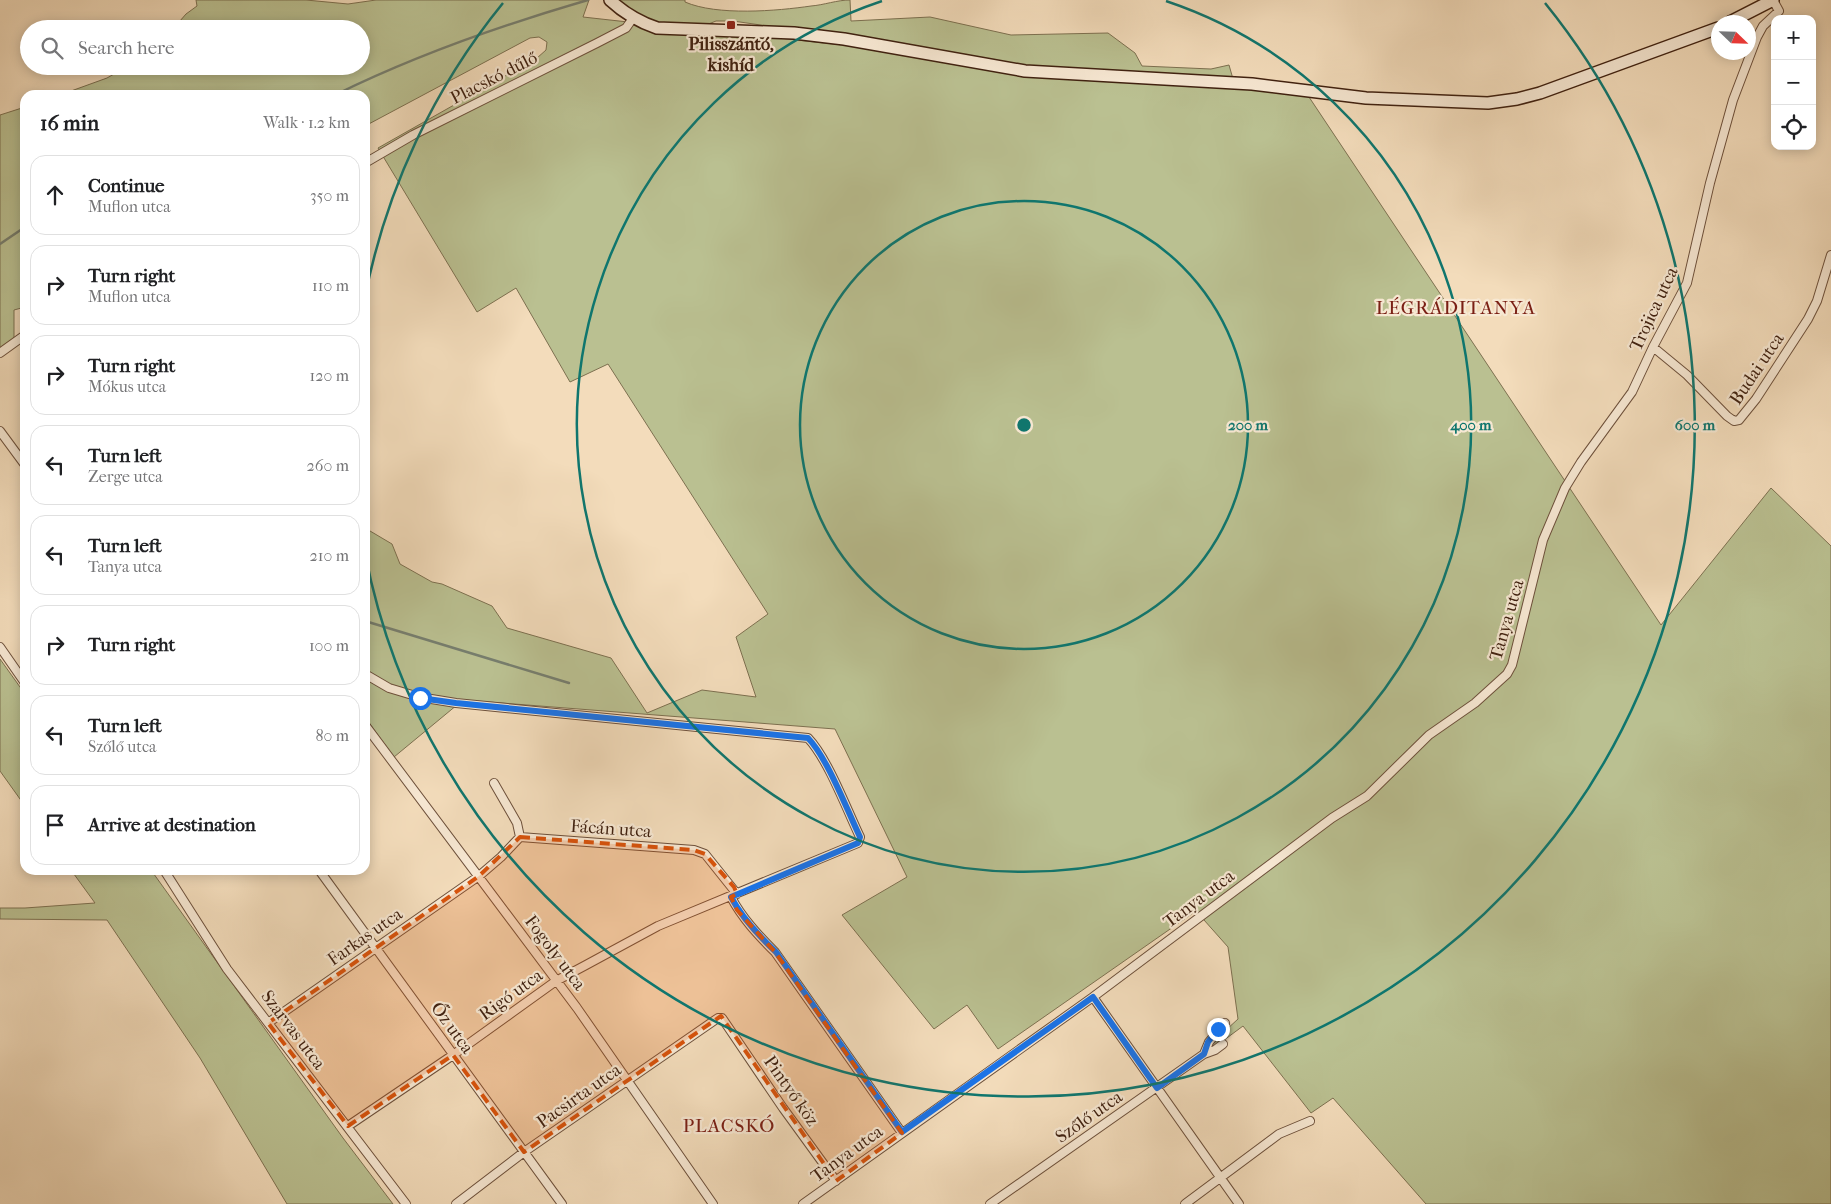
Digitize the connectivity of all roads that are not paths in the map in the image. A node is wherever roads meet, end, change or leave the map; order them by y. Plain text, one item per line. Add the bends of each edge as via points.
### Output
1 (610, 0) edge
2 (1773, 0) edge
3 (1744, 15) edge
4 (634, 18) junction
5 (1711, 31) edge
6 (370, 160) edge
7 (1831, 255) edge
8 (20, 339) edge
9 (1653, 347) junction
10 (0, 353) edge
11 (0, 431) edge
12 (20, 458) edge
13 (1538, 562) joint
14 (0, 647) edge
15 (20, 676) edge
16 (370, 677) edge
17 (370, 733) edge
18 (494, 782) dead end
19 (520, 837) junction
20 (167, 875) edge
21 (323, 875) edge
22 (479, 876) junction
23 (734, 895) junction
24 (375, 947) junction
25 (556, 981) junction
26 (1093, 997) junction
27 (722, 1018) joint
28 (268, 1023) junction
29 (1225, 1024) dead end
30 (1223, 1044) dead end
31 (1204, 1054) junction
32 (453, 1056) junction
33 (627, 1080) junction
34 (1157, 1088) junction
35 (1310, 1121) dead end
36 (348, 1126) junction
37 (902, 1132) junction
38 (524, 1152) junction
39 (1221, 1178) junction
40 (836, 1181) junction
41 (406, 1204) edge
42 (456, 1204) edge
43 (562, 1204) edge
44 (714, 1204) edge
45 (803, 1204) edge
46 (990, 1204) edge
47 (1185, 1204) edge
48 (1239, 1204) edge

1 - 4 street
2 - 3 street
2 - 9 street, Trojica utca via 1779,10 1757,37 1733,100 1687,284
4 - 5 street via 650,26 665,28 794,33 844,39 999,68 1047,73 1228,82 1366,98 1488,103 1540,93
4 - 6 street, Placskó dűlő via 626,28 413,135
7 - 9 street, Budai utca via 1808,319 1739,420 1734,421 1727,416 1688,375
8 - 10 street
9 - 13 street, Trojica utca via 1632,392 1565,488 1543,540
11 - 12 street
13 - 26 street, Tanya utca via 1512,665 1506,674 1475,703 1429,735 1367,796 1332,818
14 - 15 street
16 - 23 street, Rigó utca via 389,688 420,698 808,738 829,772 860,837 858,843
17 - 22 street, Fogoly utca
18 - 19 street via 517,823
19 - 22 street
19 - 23 street, Fácán utca via 694,850 705,854
20 - 28 street, Szarvas utca via 228,969
21 - 24 street, Őz utca
22 - 24 street, Farkas utca
22 - 25 street, Fogoly utca
23 - 25 street, Rigó utca via 658,926
23 - 37 street, Fácán utca via 738,910 776,952
24 - 28 street, Farkas utca
24 - 32 street, Őz utca
25 - 32 street, Rigó utca
25 - 33 street, Fogoly utca
26 - 34 street
26 - 37 street, Tanya utca
27 - 33 street, Pacsirta utca
27 - 40 street, Pintyő köz
28 - 36 street, Szarvas utca
29 - 31 street, Szőlő utca via 1208,1042
30 - 31 street, Szőlő utca
31 - 34 street, Szőlő utca
32 - 36 street, Rigó utca
32 - 38 street, Őz utca
33 - 38 street, Pacsirta utca
33 - 44 street, Fogoly utca
34 - 39 street
34 - 46 street, Szőlő utca
35 - 39 street via 1279,1134
36 - 41 street, Szarvas utca
37 - 40 street, Tanya utca
38 - 42 street, Pacsirta utca
38 - 43 street, Őz utca
39 - 47 street
39 - 48 street
40 - 45 street, Tanya utca

